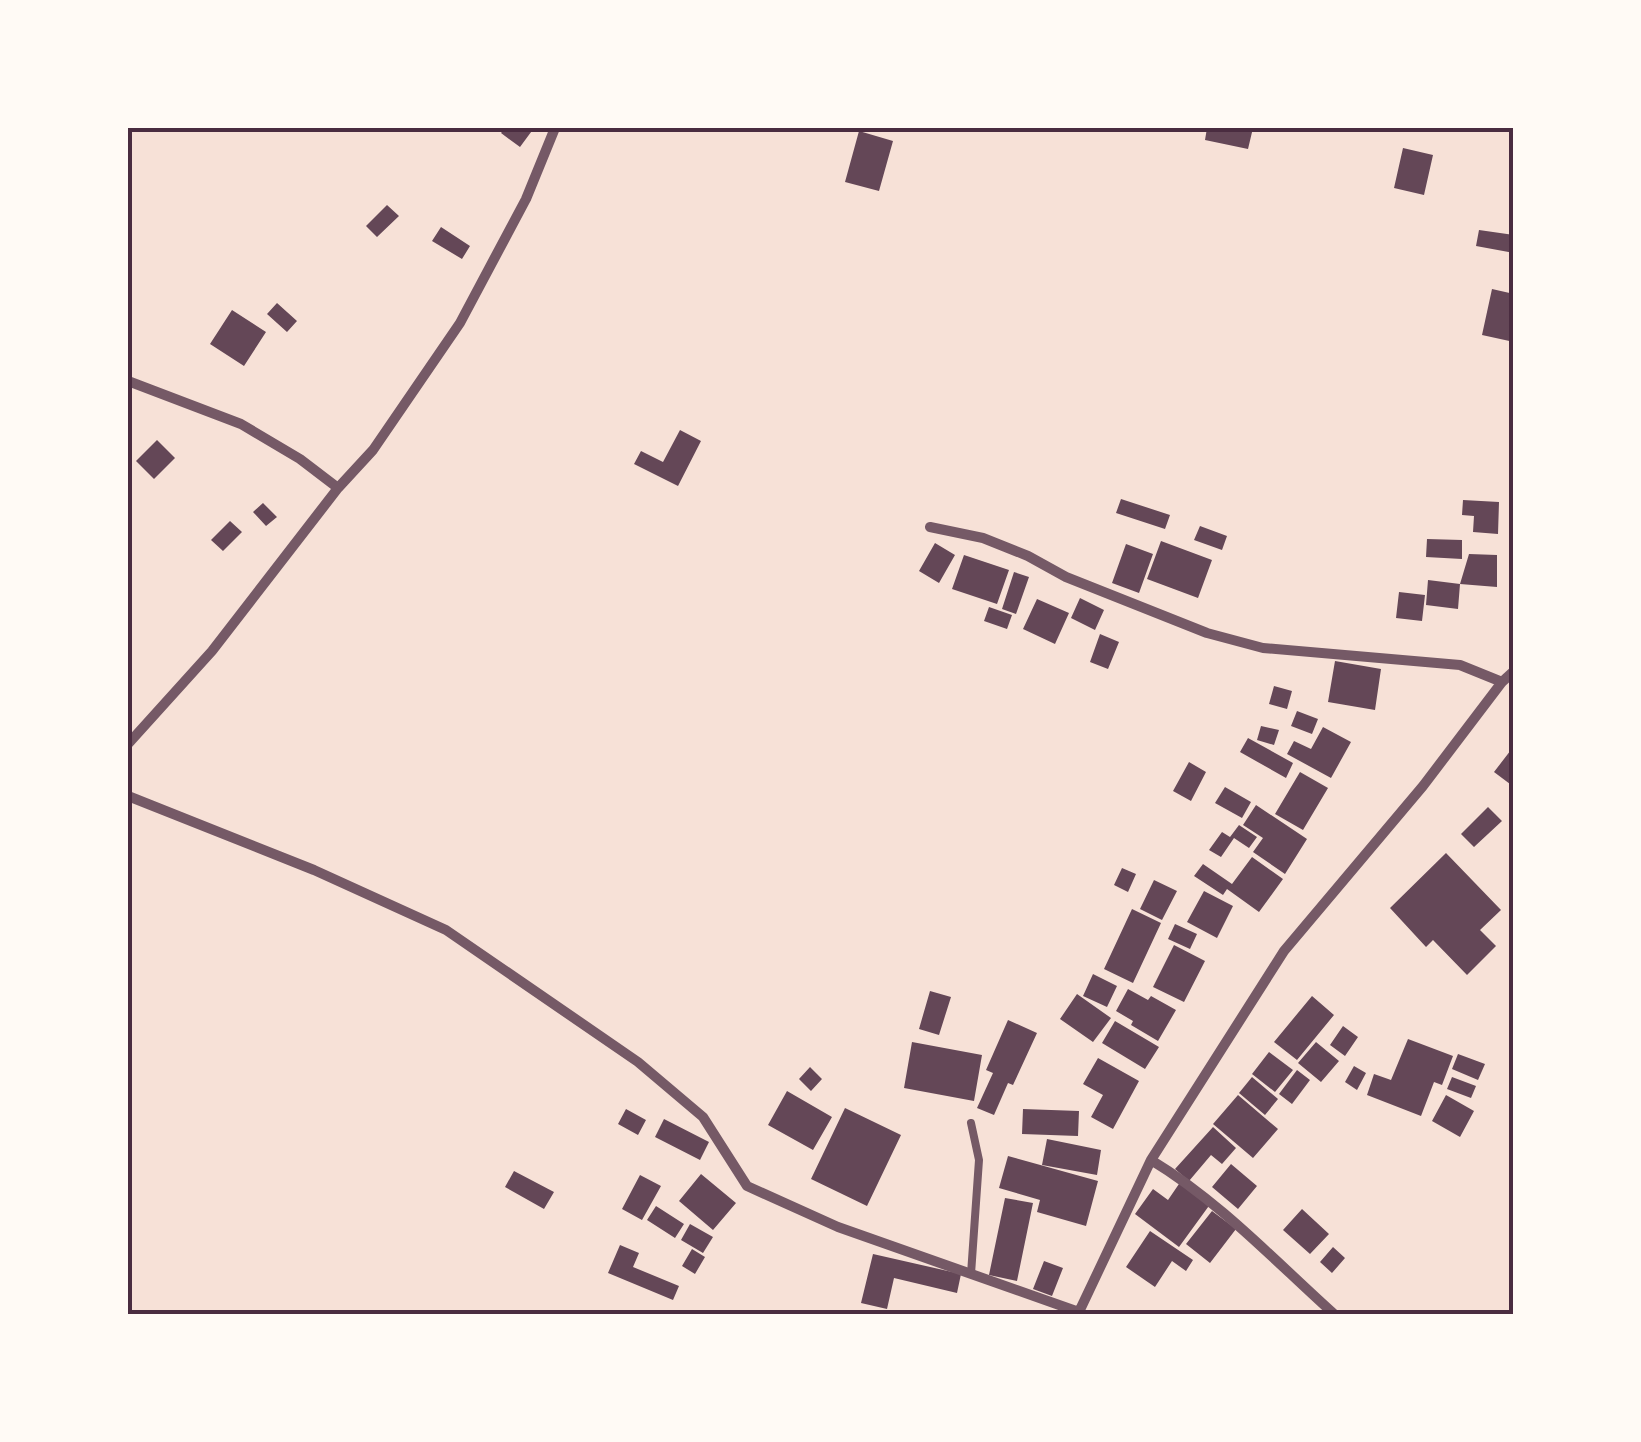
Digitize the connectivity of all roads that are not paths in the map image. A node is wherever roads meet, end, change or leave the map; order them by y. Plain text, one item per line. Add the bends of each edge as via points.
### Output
1 (555, 128) edge
2 (128, 381) edge
3 (338, 488) junction
4 (930, 526) dead end
5 (1514, 671) edge
6 (1502, 682) junction
7 (128, 744) edge
8 (128, 796) edge
9 (970, 1122) dead end
10 (1150, 1160) junction
11 (972, 1274) junction
12 (1078, 1313) edge
13 (1334, 1314) edge

1 - 3 street via 460,323 373,450
2 - 3 street via 241,424
3 - 7 street via 212,651
4 - 6 street via 984,538 1207,633 1263,648 1460,664
5 - 6 street
6 - 10 street via 1284,951
8 - 11 street via 446,930 638,1062 703,1118 747,1186 838,1227
9 - 11 lane via 979,1160
10 - 12 street
10 - 13 street via 1213,1204
11 - 12 street

